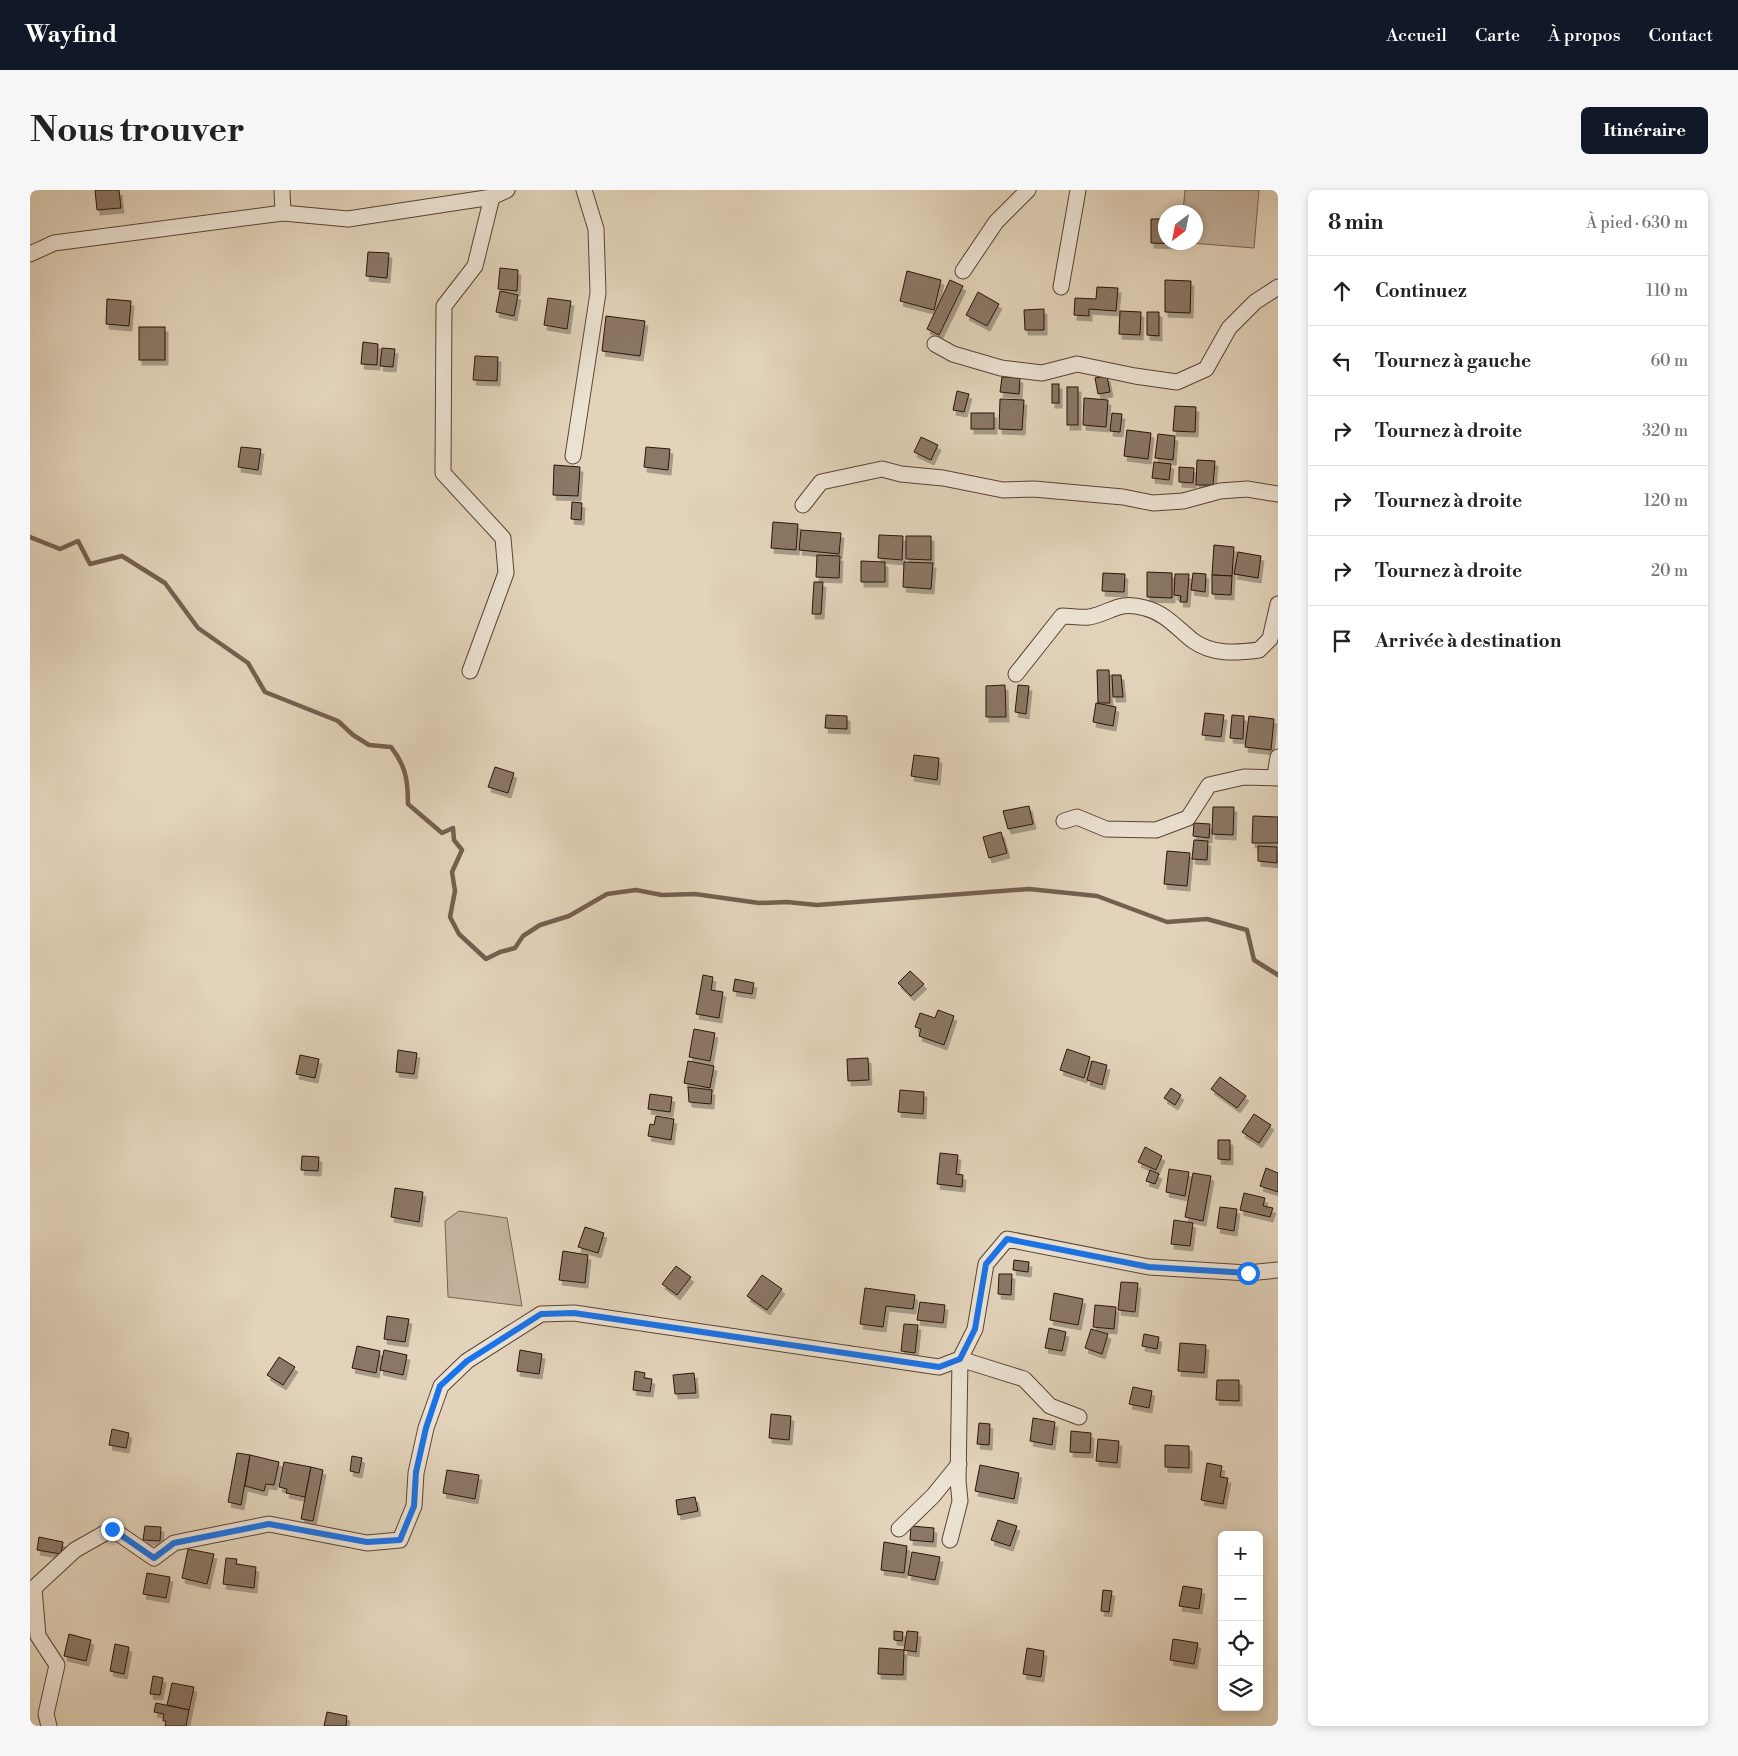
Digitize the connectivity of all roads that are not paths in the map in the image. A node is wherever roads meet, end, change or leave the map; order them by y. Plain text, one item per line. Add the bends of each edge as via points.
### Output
1 (282, 190) edge
2 (507, 190) edge
3 (584, 190) edge
4 (1028, 190) edge
5 (1078, 190) edge
6 (492, 197) junction
7 (283, 214) junction
8 (30, 254) edge
9 (963, 271) dead end
10 (1278, 286) edge
11 (1062, 287) dead end
12 (935, 344) dead end
13 (573, 456) dead end
14 (1278, 494) edge
15 (803, 506) dead end
16 (1278, 604) edge
17 (470, 672) dead end
18 (1016, 674) dead end
19 (1278, 757) edge
20 (1278, 777) edge
21 (1064, 821) dead end
22 (1278, 1270) edge
23 (960, 1359) junction
24 (1079, 1417) dead end
25 (959, 1464) junction
26 (899, 1529) dead end
27 (950, 1540) dead end
28 (49, 1726) edge

1 - 7 street
2 - 6 street
3 - 13 street via 596,230 598,293
4 - 9 street via 996,222
5 - 11 street
6 - 7 street via 348,220
6 - 17 street via 475,266 444,306 443,473 503,538 506,573
7 - 8 street via 54,243
10 - 12 street via 1229,328 1206,369 1177,382 1077,364 1042,373 1001,368 953,354
14 - 15 street via 1247,489 1153,503 1034,489 1003,490 882,469 821,482
16 - 18 street via 1270,639 1259,650 1242,653 1220,653 1194,642 1163,615 1146,608 1128,605 1090,617 1062,616
19 - 20 street
20 - 21 street via 1244,777 1209,785 1188,818 1156,830 1106,829 1077,817
22 - 23 street via 1248,1273 1149,1267 1007,1239 986,1264 975,1329
23 - 24 street via 1024,1379 1050,1406
23 - 25 street
23 - 28 street via 939,1367 574,1313 541,1314 467,1361 440,1386 416,1472 414,1506 400,1540 367,1542 269,1524 174,1543 154,1558 112,1529 75,1550 34,1588 38,1636 57,1664 46,1714
25 - 26 street via 933,1496
25 - 27 street via 960,1501

